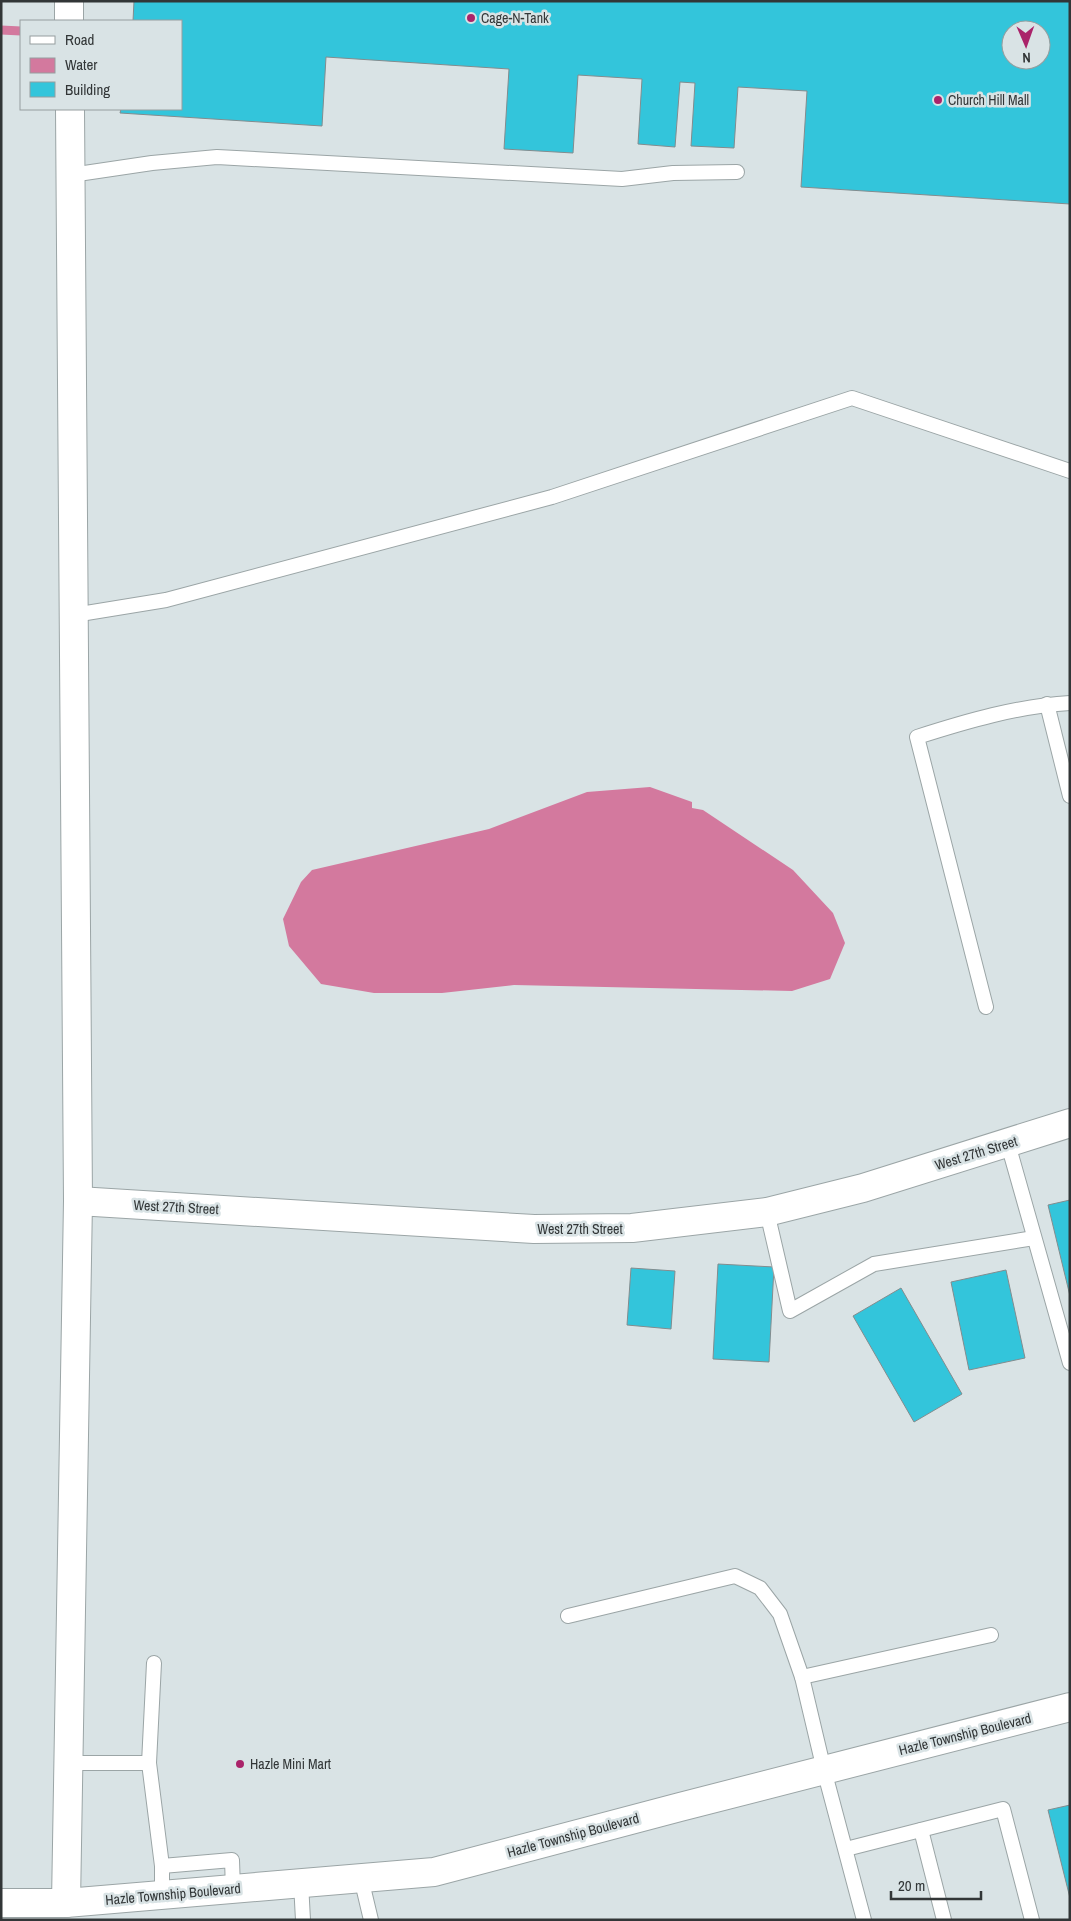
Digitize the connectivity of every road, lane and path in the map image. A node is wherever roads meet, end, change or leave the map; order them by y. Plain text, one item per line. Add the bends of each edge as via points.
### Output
1 (69, 1) edge
2 (69, 20) edge
3 (70, 110) edge
4 (737, 172) dead end
5 (71, 175) junction
6 (1070, 470) edge
7 (74, 615) junction
8 (1070, 703) edge
9 (1047, 704) junction
10 (1070, 796) edge
11 (986, 1007) dead end
12 (1070, 1123) edge
13 (1008, 1144) junction
14 (78, 1201) junction
15 (767, 1212) junction
16 (1034, 1238) junction
17 (1070, 1362) edge
18 (568, 1616) dead end
19 (991, 1635) dead end
20 (154, 1663) dead end
21 (802, 1677) junction
22 (1070, 1707) edge
23 (68, 1763) junction
24 (149, 1763) junction
25 (824, 1770) junction
26 (921, 1830) junction
27 (846, 1849) junction
28 (162, 1866) junction
29 (361, 1878) junction
30 (301, 1884) junction
31 (234, 1889) junction
32 (162, 1895) junction
33 (1, 1903) edge
34 (65, 1911) edge
35 (303, 1920) edge
36 (371, 1920) edge
37 (864, 1920) edge
38 (944, 1920) edge
39 (1032, 1920) edge

1 - 2 main road
3 - 5 main road
4 - 5 lane via 673,173 622,179 217,157
5 - 7 main road
6 - 7 lane via 852,398 552,497 166,600
7 - 14 main road
8 - 9 lane
9 - 10 lane
9 - 11 lane via 967,721 917,737
12 - 13 main road, West 27th Street
13 - 15 main road, West 27th Street via 863,1188
13 - 16 lane
14 - 15 main road, West 27th Street via 534,1229 632,1228
14 - 23 main road
15 - 16 lane via 790,1311 874,1264
16 - 17 lane
18 - 21 lane via 735,1576 760,1588 780,1614
19 - 21 lane
20 - 24 lane
21 - 25 lane
22 - 25 main road, Hazle Township Boulevard
23 - 24 lane
23 - 34 main road
24 - 28 lane
25 - 27 lane
25 - 29 main road, Hazle Township Boulevard via 434,1872
26 - 27 lane
26 - 38 lane
26 - 39 lane via 1003,1809
27 - 37 lane
28 - 31 lane via 232,1860
28 - 32 lane
29 - 30 main road, Hazle Township Boulevard
29 - 36 lane
30 - 31 main road, Hazle Township Boulevard
30 - 35 lane
31 - 32 main road, Hazle Township Boulevard
32 - 34 main road, Hazle Township Boulevard
33 - 34 main road, Hazle Township Boulevard

